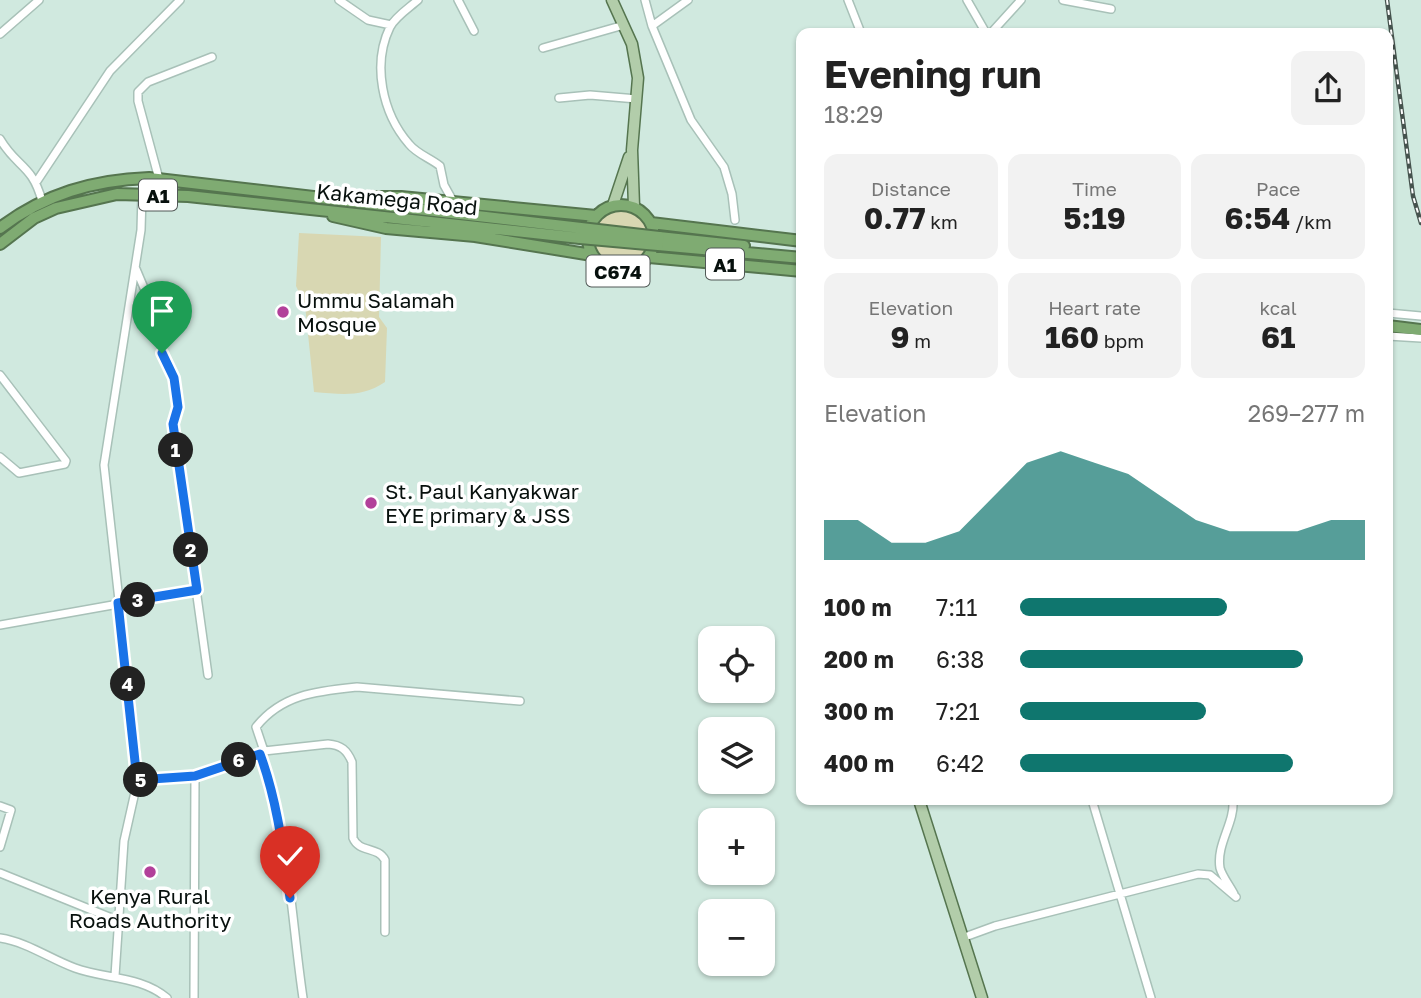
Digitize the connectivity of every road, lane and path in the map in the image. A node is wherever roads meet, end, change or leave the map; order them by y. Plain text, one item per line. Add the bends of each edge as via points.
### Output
1 (39, 0) edge
2 (180, 0) edge
3 (339, 0) edge
4 (418, 0) edge
5 (458, 0) edge
6 (612, 0) edge
7 (645, 0) edge
8 (688, 0) edge
9 (848, 0) edge
10 (968, 0) edge
11 (1021, 0) edge
12 (1063, 0) edge
13 (1111, 9) dead end
14 (391, 25) junction
15 (624, 25) junction
16 (652, 26) junction
17 (859, 28) edge
18 (985, 28) edge
19 (993, 28) edge
20 (474, 31) dead end
21 (0, 34) edge
22 (542, 48) dead end
23 (212, 57) dead end
24 (559, 98) dead end
25 (637, 99) junction
26 (0, 139) edge
27 (632, 150) junction
28 (159, 179) junction
29 (37, 181) junction
30 (142, 195) junction
31 (326, 199) junction
32 (42, 201) junction
33 (454, 203) junction
34 (613, 205) junction
35 (634, 206) junction
36 (327, 211) junction
37 (596, 216) junction
38 (735, 220) dead end
39 (651, 223) junction
40 (0, 228) edge
41 (796, 240) edge
42 (0, 244) edge
43 (796, 252) edge
44 (592, 255) junction
45 (649, 257) junction
46 (796, 257) edge
47 (135, 268) junction
48 (796, 270) edge
49 (1393, 313) edge
50 (1421, 316) edge
51 (1393, 323) edge
52 (1393, 324) edge
53 (1421, 324) edge
54 (1421, 330) edge
55 (1393, 336) edge
56 (1421, 338) edge
57 (0, 374) edge
58 (0, 457) edge
59 (197, 590) junction
60 (118, 603) junction
61 (0, 625) edge
62 (208, 675) dead end
63 (520, 701) dead end
64 (262, 752) junction
65 (195, 776) junction
66 (137, 780) junction
67 (921, 805) edge
68 (1094, 805) edge
69 (1233, 805) edge
70 (0, 806) edge
71 (0, 848) edge
72 (1, 875) edge
73 (1121, 895) junction
74 (119, 921) junction
75 (385, 932) dead end
76 (0, 938) edge
77 (962, 938) junction
78 (115, 976) junction
79 (167, 998) edge
80 (194, 998) edge
81 (303, 998) edge
82 (982, 998) edge
83 (1151, 998) edge

1 - 21 street
2 - 29 street via 110,71
3 - 14 street via 368,20
4 - 14 street
5 - 20 street
6 - 15 main road
7 - 16 street
8 - 16 street
9 - 17 street
10 - 18 street
11 - 19 street
12 - 13 street
14 - 33 street via 381,65 390,112 410,146 440,166
15 - 22 street
15 - 25 main road via 636,58
16 - 38 street via 691,120 724,167
23 - 28 street via 148,82 138,92
24 - 25 street
25 - 27 main road
26 - 29 street
27 - 34 main road
27 - 35 main road
28 - 31 highway, A1
28 - 32 highway, A1 via 91,183
29 - 32 street
30 - 36 highway, Kakamega Road / A1
30 - 42 highway, Kakamega Road / A1 via 117,194 55,208
30 - 47 street
31 - 33 highway, A1 via 361,195
31 - 43 highway, A1, bridge
32 - 40 highway, A1
33 - 37 highway, A1
34 - 35 highway
34 - 37 highway
35 - 39 highway
36 - 44 highway, A1 via 352,223
36 - 46 highway, Kakamega Road / A1, bridge
37 - 44 highway, C674 via 588,235
39 - 41 highway, A1
39 - 45 highway, C674 via 655,240
44 - 45 highway, C674 via 608,269 618,271 639,266
45 - 48 highway, A1
47 - 59 street via 174,378 178,407 173,424
47 - 60 street via 104,452
49 - 50 street
51 - 53 highway
52 - 54 highway
55 - 56 street
57 - 58 street via 66,461 19,473
59 - 60 street
59 - 62 street
60 - 61 street
60 - 66 street
63 - 64 street via 357,687 305,693 267,713 256,727
64 - 65 street
64 - 75 street via 328,744 349,754 353,838 385,860
64 - 81 street via 283,842
65 - 66 street
65 - 80 street
66 - 74 street via 124,841
67 - 77 main road
68 - 73 street
69 - 73 street via 1220,868 1236,897 1210,875 1198,874
70 - 71 street via 11,810
72 - 74 street
73 - 77 street
73 - 83 street
74 - 78 street
76 - 78 street via 40,950 74,968
77 - 82 main road
78 - 79 street

